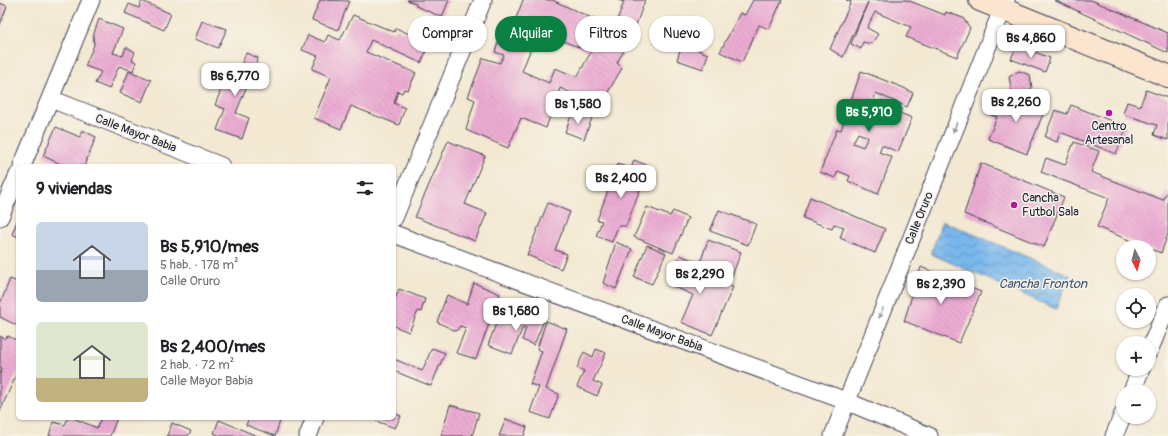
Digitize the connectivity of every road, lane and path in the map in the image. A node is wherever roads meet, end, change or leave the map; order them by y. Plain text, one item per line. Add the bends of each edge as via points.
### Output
1 (483, 0) edge
2 (980, 0) edge
3 (86, 1) edge
4 (1004, 4) edge
5 (1168, 76) edge
6 (51, 100) junction
7 (23, 164) edge
8 (216, 164) edge
9 (16, 180) edge
10 (396, 213) edge
11 (0, 217) edge
12 (396, 235) edge
13 (1168, 305) edge
14 (1155, 336) edge
15 (846, 401) junction
16 (314, 420) edge
17 (1119, 424) edge
18 (308, 436) edge
19 (833, 436) edge
20 (929, 436) edge
21 (1114, 436) edge

1 - 10 street
2 - 4 main road
3 - 6 street
4 - 5 main road
4 -> 15 street, Calle Oruro
6 - 7 street
6 - 8 street, Calle Mayor Babia
9 - 11 street
12 - 15 street, Calle Mayor Babia
13 - 14 street
15 - 19 street, Calle Oruro
15 - 20 street, Calle Mayor Babia
16 - 18 street
17 - 21 street

